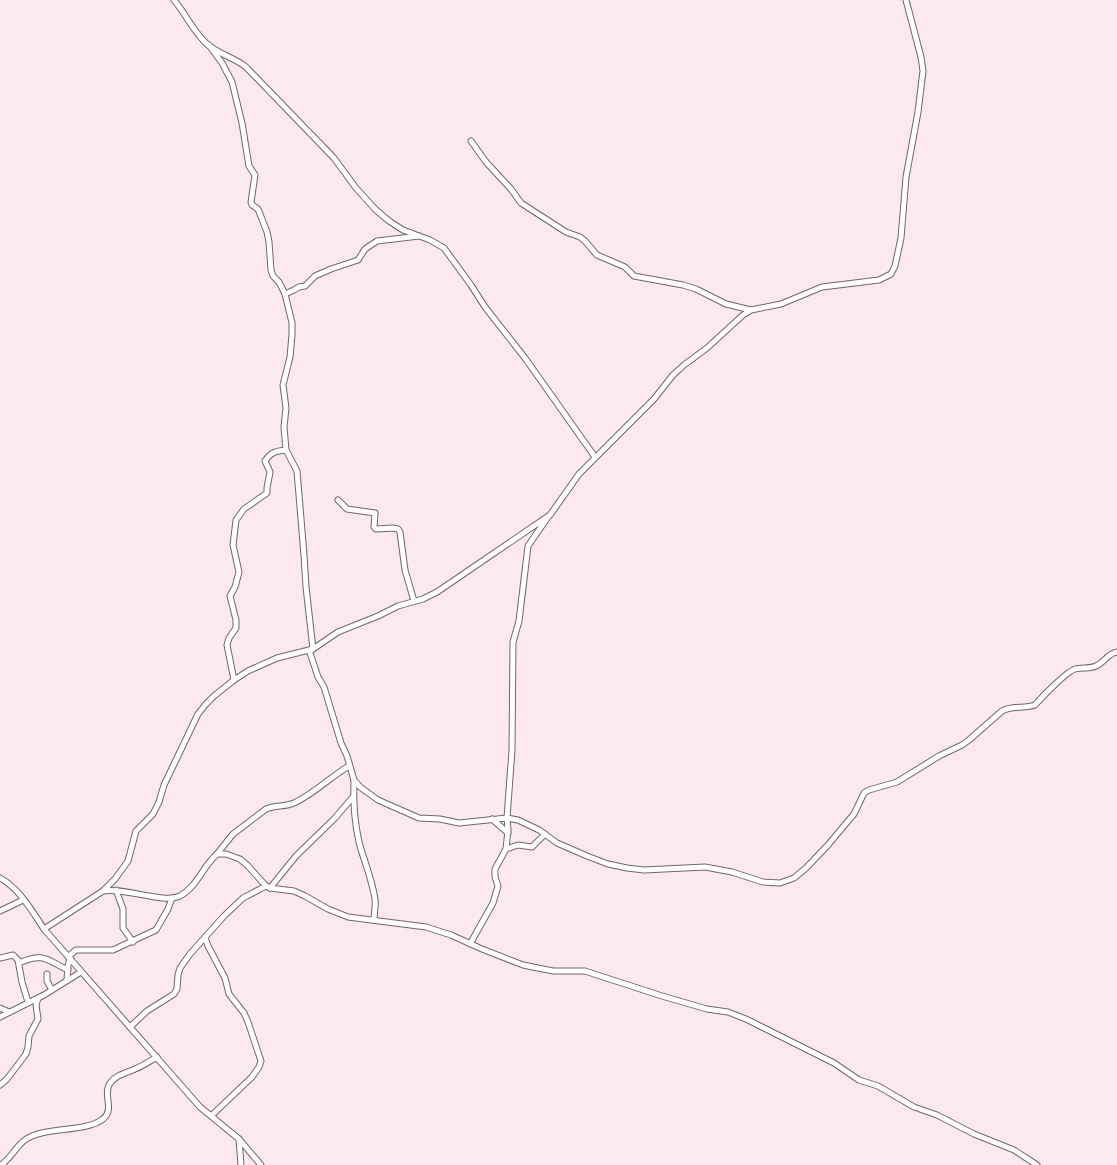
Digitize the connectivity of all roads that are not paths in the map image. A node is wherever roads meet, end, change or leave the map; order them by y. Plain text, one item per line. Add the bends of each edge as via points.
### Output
1 (174, 0) edge
2 (906, 0) edge
3 (209, 45) junction
4 (471, 141) dead end
5 (420, 236) junction
6 (285, 294) junction
7 (751, 310) junction
8 (286, 450) junction
9 (595, 457) junction
10 (338, 500) dead end
11 (550, 515) junction
12 (414, 601) junction
13 (311, 650) junction
14 (1117, 652) edge
15 (234, 680) junction
16 (349, 766) junction
17 (354, 780) junction
18 (353, 797) junction
19 (507, 818) junction
20 (492, 819) junction
21 (508, 833) junction
22 (545, 834) junction
23 (506, 849) junction
24 (217, 854) junction
25 (0, 878) edge
26 (268, 887) junction
27 (116, 890) junction
28 (103, 891) junction
29 (172, 898) junction
30 (24, 900) junction
31 (0, 911) edge
32 (374, 920) junction
33 (44, 929) junction
34 (205, 937) junction
35 (133, 942) junction
36 (470, 944) junction
37 (69, 957) junction
38 (0, 958) edge
39 (19, 963) junction
40 (68, 970) junction
41 (81, 972) junction
42 (47, 974) dead end
43 (67, 980) junction
44 (52, 990) junction
45 (38, 998) junction
46 (28, 1002) junction
47 (0, 1008) edge
48 (9, 1012) junction
49 (0, 1016) edge
50 (130, 1027) junction
51 (157, 1057) junction
52 (0, 1085) edge
53 (211, 1116) junction
54 (239, 1139) junction
55 (1, 1165) edge
56 (241, 1165) edge
57 (261, 1165) edge
58 (1037, 1165) edge

1 - 3 street
2 - 7 street via 923,71 905,183 902,238 893,271 888,277 879,280 822,287 782,304
3 - 5 street via 239,62 258,78 334,158 376,210 403,230
3 - 6 street via 227,70 234,88 249,166 255,175 252,205 258,209 268,237 273,276
4 - 7 street via 521,202 566,232 580,237 597,255 625,267 634,276 683,285 726,304
5 - 6 street via 377,241 365,249 358,260 315,276 305,286
5 - 9 street via 444,248 453,259
6 - 8 street via 292,324 290,357 283,385
7 - 9 street via 684,364 654,399
8 - 13 street via 297,471
8 - 15 street via 272,453 265,461 270,472 267,493 244,509 236,520 233,545 239,572 230,596 236,628 227,645
9 - 11 street via 575,479
10 - 12 street via 347,509 375,513 376,529 398,529 405,570
11 - 12 street via 437,592
11 - 19 street via 528,546 519,621 513,642 513,726
12 - 13 street via 338,632
13 - 15 street via 277,658
13 - 16 street
14 - 22 street via 1109,655 1098,666 1070,671 1035,705 1008,708 962,745 897,782 864,793 854,814 828,845 806,868 787,881 763,882 705,867 644,870 627,868 590,858 557,843
15 - 28 street via 198,714 153,814 136,831 128,861
16 - 17 street
16 - 24 street via 294,803 266,809 232,834
17 - 18 street
17 - 20 street via 378,800 419,818 459,823
18 - 26 street
18 - 32 street via 359,842 375,900
19 - 20 street
19 - 21 street
19 - 22 street via 518,820
20 - 21 street
21 - 23 street
22 - 23 street via 532,847 518,845
23 - 36 street via 495,869 498,886 493,903
24 - 26 street via 240,859
24 - 29 street via 191,886 180,896
25 - 30 street
26 - 32 street via 294,891 348,917
26 - 34 street via 243,898
27 - 28 street
27 - 29 street
27 - 35 street via 123,909 123,928
28 - 33 street
29 - 35 street via 158,928
30 - 31 street
30 - 33 street
32 - 36 street via 438,930
33 - 37 street
34 - 50 street via 180,968 176,992 147,1010
34 - 53 street via 225,978 229,994 248,1022 261,1061 252,1077
35 - 37 street via 112,950 76,950
36 - 58 street via 523,965 553,971 585,971 667,998 728,1012 746,1019 834,1063 859,1080 878,1086 914,1107 1014,1150
37 - 40 street
37 - 41 street
38 - 39 street via 13,955
39 - 40 street via 45,958
39 - 46 street
40 - 43 street
41 - 43 street
41 - 50 street
42 - 44 street
43 - 44 street
44 - 45 street
45 - 46 street
45 - 52 street via 38,1019 29,1036 26,1054
46 - 48 street
47 - 48 street
48 - 49 street
50 - 51 street
51 - 53 street via 200,1107
51 - 55 street via 116,1077 108,1085 110,1107 104,1118 91,1126 30,1136 21,1142 10,1159
53 - 54 street
54 - 56 street
54 - 57 street

